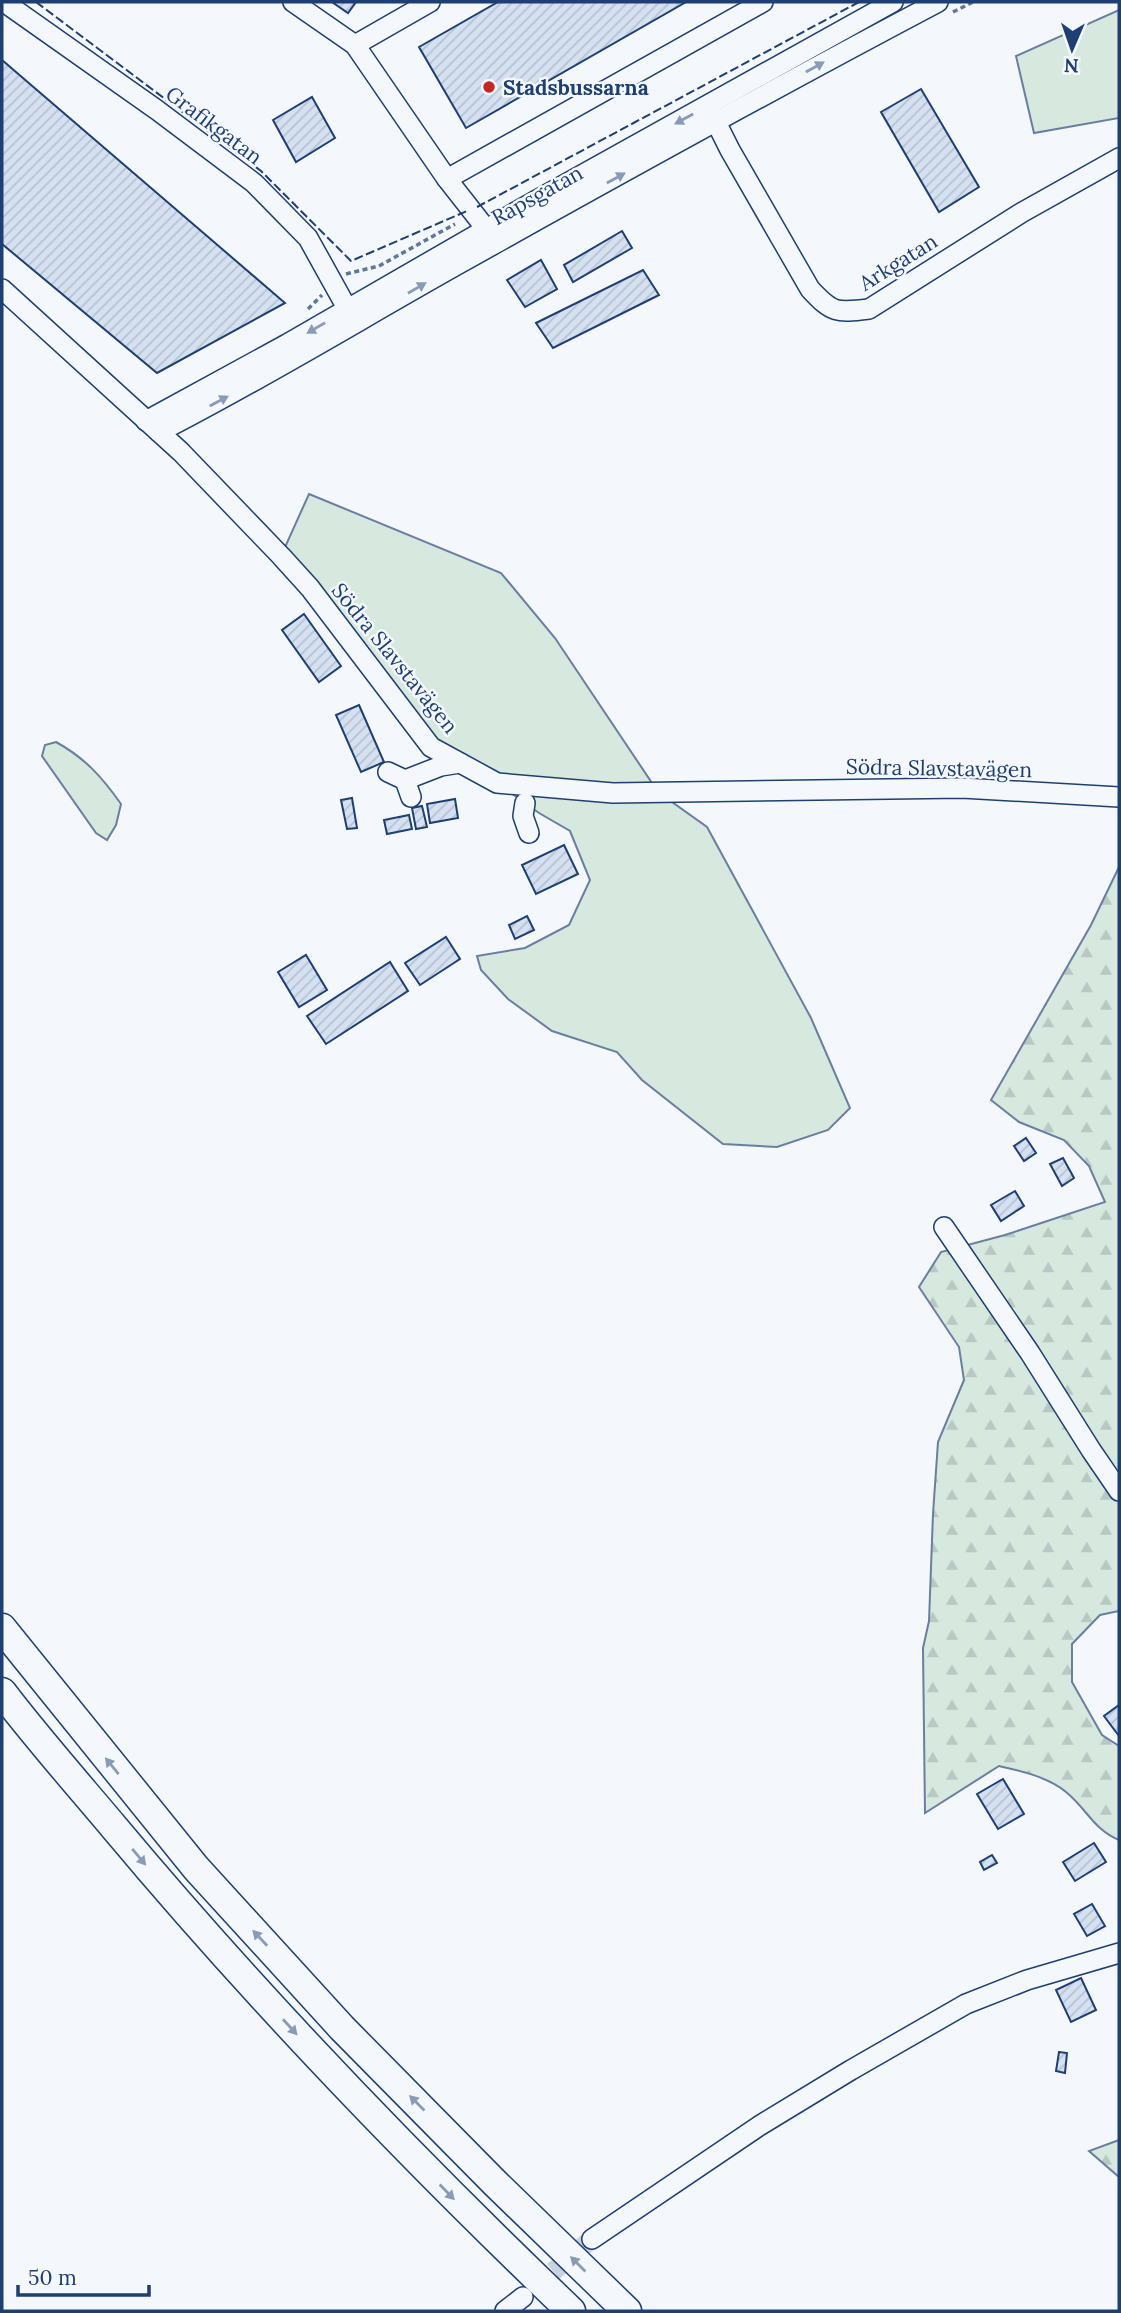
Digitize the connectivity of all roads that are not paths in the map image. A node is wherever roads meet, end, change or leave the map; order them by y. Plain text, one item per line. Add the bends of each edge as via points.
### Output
1 (4, 2) edge
2 (293, 2) edge
3 (430, 2) edge
4 (762, 2) edge
5 (893, 2) edge
6 (938, 2) edge
7 (355, 45) junction
8 (712, 114) junction
9 (1119, 158) edge
10 (447, 178) junction
11 (492, 236) junction
12 (2, 289) edge
13 (351, 316) junction
14 (153, 426) junction
15 (460, 763) junction
16 (401, 783) dead end
17 (1119, 797) edge
18 (525, 803) dead end
19 (529, 834) dead end
20 (944, 1227) dead end
21 (1119, 1491) edge
22 (2, 1628) edge
23 (2, 1692) edge
24 (1119, 1953) edge
25 (592, 2239) tunnel mouth
26 (523, 2297) tunnel mouth
27 (505, 2311) edge
28 (570, 2311) edge
29 (627, 2311) edge

1 - 13 street, Grafikgatan via 254,183 308,238
2 - 7 street
3 - 7 street
4 - 10 street
5 - 8 street, Rapsgatan
8 -> 6 street, Rapsgatan
7 - 10 street
8 - 9 street, Arkgatan via 810,289 827,307 847,312 869,309 1021,213
8 - 11 street, Rapsgatan
10 - 11 street
11 - 13 street, Rapsgatan
12 - 14 street, Södra Slavstavägen
13 - 14 street, Rapsgatan
14 - 15 street, Södra Slavstavägen via 310,588 431,747
15 - 16 street
15 - 17 street, Södra Slavstavägen via 497,783 612,793 962,788
18 - 19 street via 523,816
20 - 21 street
29 -> 22 highway via 352,2038 196,1868
23 -> 28 highway via 170,1894 318,2059
24 - 25 street via 966,2004 759,2126
26 - 27 street

